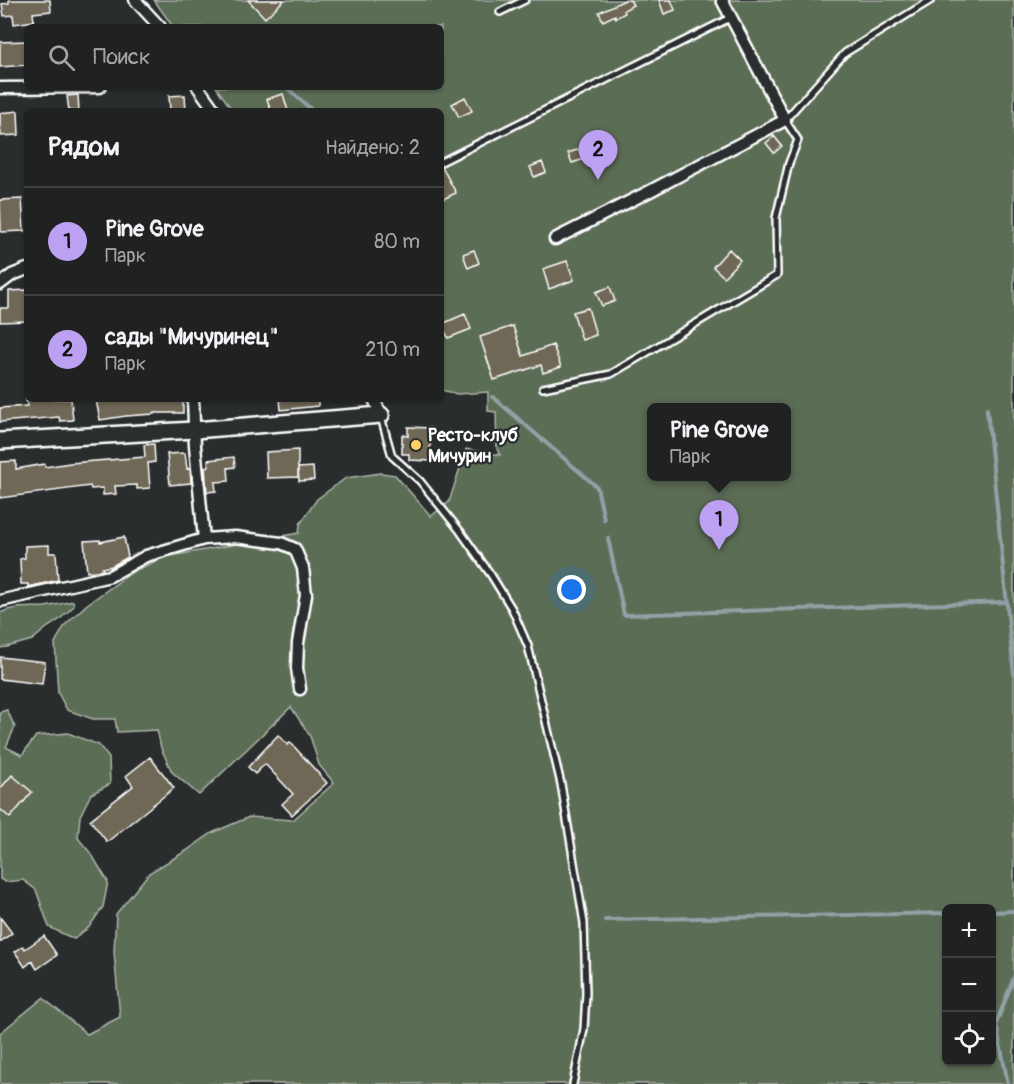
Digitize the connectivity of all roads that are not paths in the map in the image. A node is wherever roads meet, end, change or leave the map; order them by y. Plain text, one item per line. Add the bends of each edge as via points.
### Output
1 (135, 0) edge
2 (525, 0) edge
3 (722, 0) edge
4 (931, 0) edge
5 (500, 12) dead end
6 (730, 18) junction
7 (157, 24) edge
8 (0, 88) edge
9 (24, 88) edge
10 (200, 90) edge
11 (213, 108) edge
12 (785, 120) junction
13 (444, 161) edge
14 (555, 239) dead end
15 (24, 270) edge
16 (0, 284) edge
17 (543, 388) dead end
18 (193, 402) edge
19 (375, 402) edge
20 (381, 415) junction
21 (194, 430) junction
22 (0, 441) edge
23 (204, 539) junction
24 (0, 602) edge
25 (300, 689) dead end
26 (573, 1084) edge

1 - 7 street
2 - 5 lane
3 - 6 street
4 - 12 lane via 845,53
6 - 12 street
6 - 13 lane
8 - 9 street
10 - 11 street
12 - 14 street
12 - 17 lane via 798,140 776,218 777,275 611,374
15 - 16 street
18 - 21 street
19 - 20 street
20 - 21 street
20 - 26 lane via 392,456 420,481 466,540 512,609 528,646 561,784 584,923 584,1029
21 - 22 street
21 - 23 street
23 - 24 street via 146,556 111,576
23 - 25 street via 235,537 281,543 295,549 303,568 306,595 298,643

